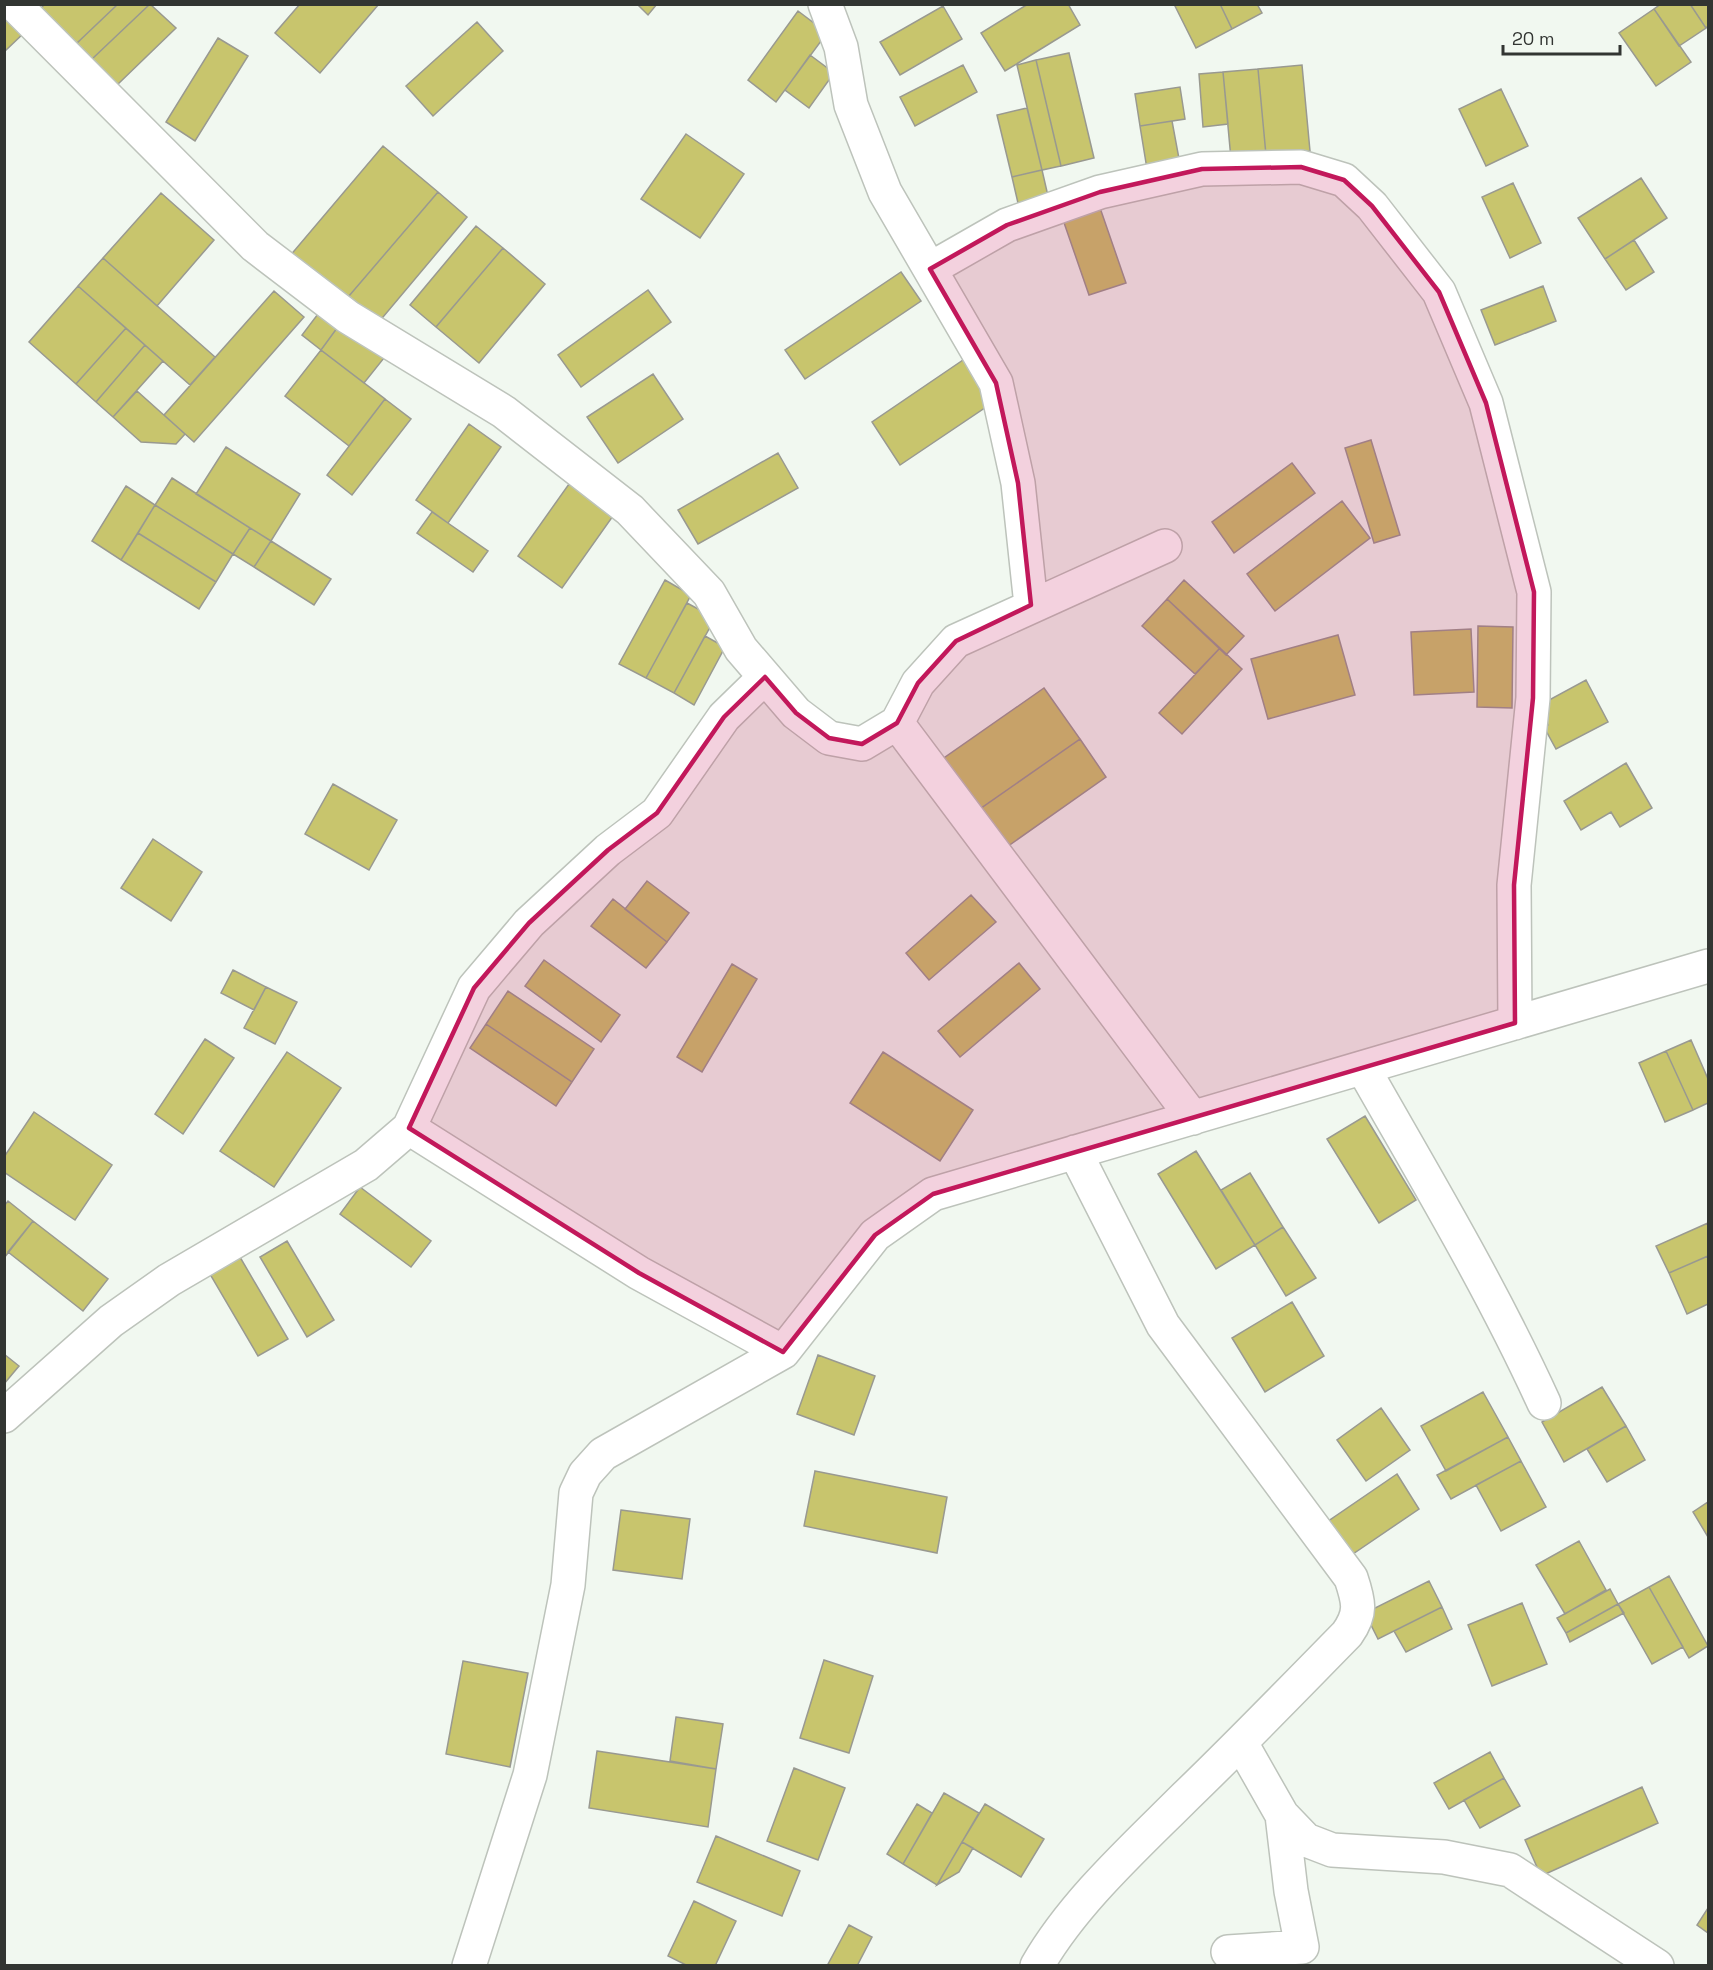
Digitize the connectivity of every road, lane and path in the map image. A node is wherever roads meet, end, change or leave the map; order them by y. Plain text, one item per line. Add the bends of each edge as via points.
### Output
1 (14, 4) edge
2 (825, 4) edge
3 (930, 269) junction
4 (1165, 546) dead end
5 (1031, 605) junction
6 (765, 677) junction
7 (897, 723) junction
8 (1708, 966) edge
9 (1515, 1023) junction
10 (1363, 1068) junction
11 (1193, 1118) junction
12 (409, 1128) junction
13 (1075, 1152) junction
14 (783, 1352) junction
15 (1544, 1403) dead end
16 (4, 1416) edge
17 (1241, 1743) junction
18 (1282, 1815) junction
19 (1228, 1952) dead end
20 (469, 1965) edge
21 (1037, 1965) edge
22 (1658, 1965) edge

1 - 6 street via 255,246 348,317 504,412 630,510 709,593 741,650
2 - 3 street via 841,47 850,105 885,192
3 - 5 street via 996,383 1017,483
3 - 9 street via 1007,225 1100,192 1202,169 1301,167 1344,180 1372,206 1439,292 1486,404 1534,592 1533,698 1514,885
4 - 5 street
5 - 7 street via 956,640 918,683
6 - 7 street via 796,713 829,738 862,744
6 - 12 street via 724,717 657,813 608,850 528,923 474,988
7 - 11 street
8 - 9 street
9 - 10 street
10 - 11 street
10 - 15 street via 1460,1234
11 - 13 street
12 - 14 street via 639,1273
12 - 16 street via 366,1165 169,1280 111,1321
13 - 14 street via 933,1194 875,1235
13 - 17 street via 1163,1325 1351,1578 1358,1598 1357,1619 1347,1634
14 - 20 street via 603,1454 585,1474 576,1493 568,1585 530,1774
17 - 18 street
17 - 21 street via 1145,1837 1055,1935
18 - 19 street via 1302,1947
18 - 22 street via 1306,1840 1332,1850 1444,1857 1510,1870

